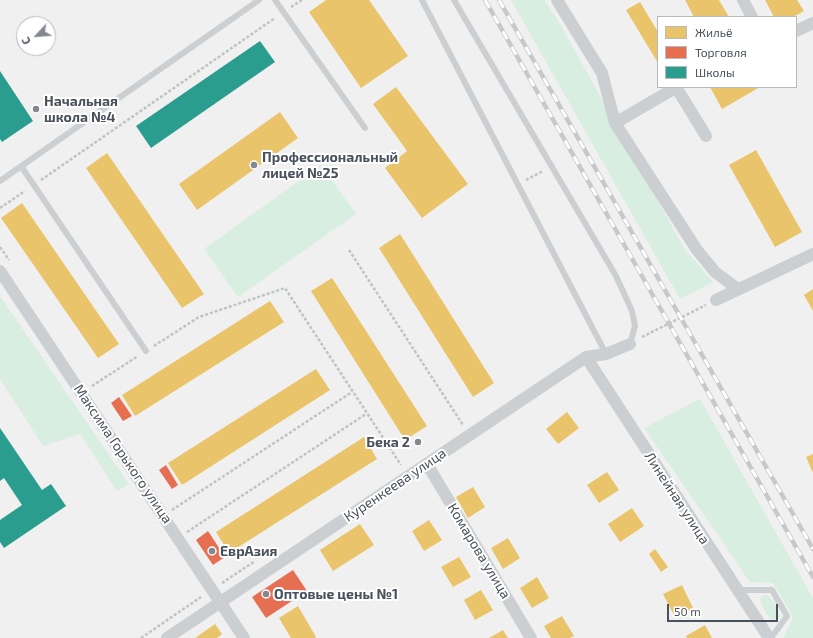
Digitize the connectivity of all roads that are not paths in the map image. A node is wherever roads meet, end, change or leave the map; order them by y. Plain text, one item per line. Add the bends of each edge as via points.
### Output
1 (259, 0) edge
2 (275, 0) edge
3 (422, 0) edge
4 (454, 0) edge
5 (557, 0) edge
6 (743, 0) edge
7 (751, 16) edge
8 (813, 24) edge
9 (797, 31) edge
10 (674, 88) edge
11 (677, 88) edge
12 (615, 122) junction
13 (365, 128) dead end
14 (706, 136) dead end
15 (21, 166) junction
16 (0, 181) edge
17 (813, 254) edge
18 (0, 271) edge
19 (738, 289) junction
20 (716, 300) road end
21 (630, 344) joint
22 (146, 351) road end
23 (606, 354) junction
24 (586, 357) junction
25 (427, 464) junction
26 (738, 590) junction
27 (220, 602) junction
28 (167, 638) edge
29 (244, 638) edge
30 (530, 638) edge
31 (770, 638) edge

1 - 15 lane
2 - 13 lane
3 - 23 lane
4 - 21 lane via 616,276 632,311 635,326
5 - 12 street via 602,73
6 - 7 street
8 - 9 street
10 - 12 street
11 - 14 street
12 - 19 street via 697,250 715,272
15 - 16 lane
15 - 22 lane
17 - 19 street
18 - 27 street, Максима Горького улица
19 - 20 street
21 - 23 street, Куренкеева улица
23 - 24 street, Куренкеева улица
24 - 25 street, Куренкеева улица
24 - 26 street, Линейная улица
25 - 27 street, Куренкеева улица
25 - 30 street, Комарова улица
26 - 31 street, Линейная улица
26 - 31 lane via 772,590 787,616
27 - 28 street, Куренкеева улица
27 - 29 street, Максима Горького улица

